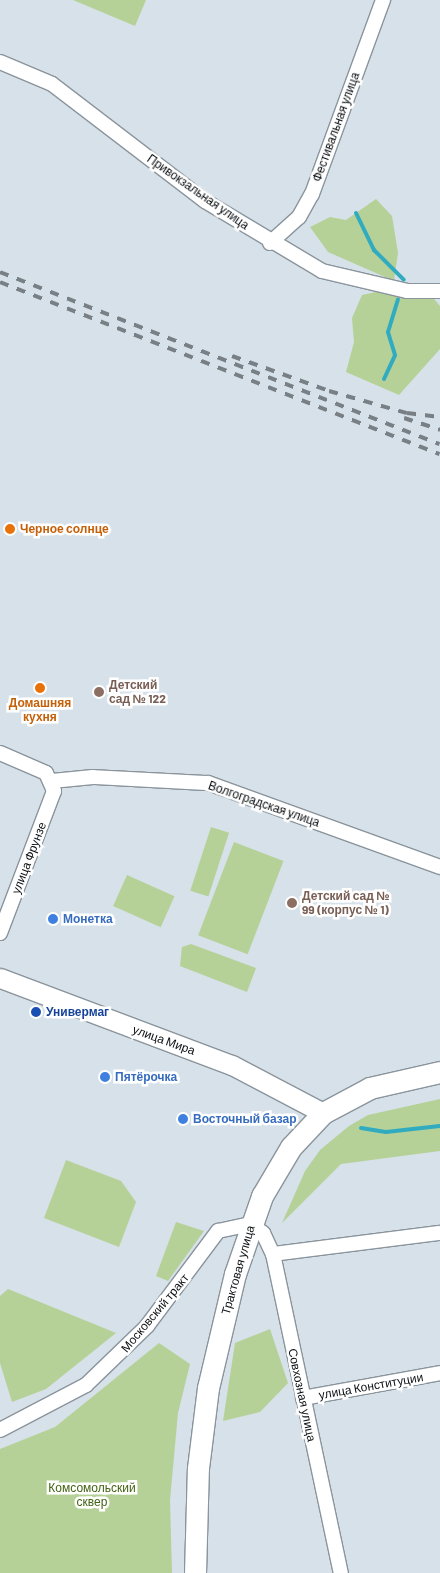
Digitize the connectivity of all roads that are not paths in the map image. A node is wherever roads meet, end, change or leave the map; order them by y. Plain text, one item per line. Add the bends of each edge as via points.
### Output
1 (383, 0) edge
2 (0, 62) edge
3 (270, 243) junction
4 (440, 291) edge
5 (0, 753) edge
6 (52, 781) junction
7 (440, 867) edge
8 (0, 933) edge
9 (0, 978) edge
10 (440, 1072) edge
11 (323, 1113) junction
12 (251, 1224) junction
13 (440, 1233) edge
14 (272, 1254) junction
15 (440, 1373) edge
16 (303, 1398) junction
17 (0, 1430) edge
18 (196, 1573) edge
19 (341, 1573) edge

1 - 3 street, Фестивальная улица via 312,194 299,217
2 - 3 street, Привокзальная улица via 52,84 205,201
3 - 4 street, Привокзальная улица via 349,281 407,291
5 - 6 street via 46,773
6 - 7 street, Волгоградская улица via 94,776 208,783
6 - 8 street, улица Фрунзе via 51,802
9 - 11 street, улица Мира via 232,1065
10 - 11 main road, Трактовая улица via 370,1088
11 - 12 main road, Трактовая улица via 281,1162
12 - 14 street, Совхозная улица via 263,1233
12 - 17 street, Московский тракт via 218,1232 147,1326 86,1385
12 - 18 main road, Трактовая улица via 208,1388 198,1468
13 - 14 street
14 - 16 street, Совхозная улица
15 - 16 street, улица Конституции
16 - 19 street, Совхозная улица

